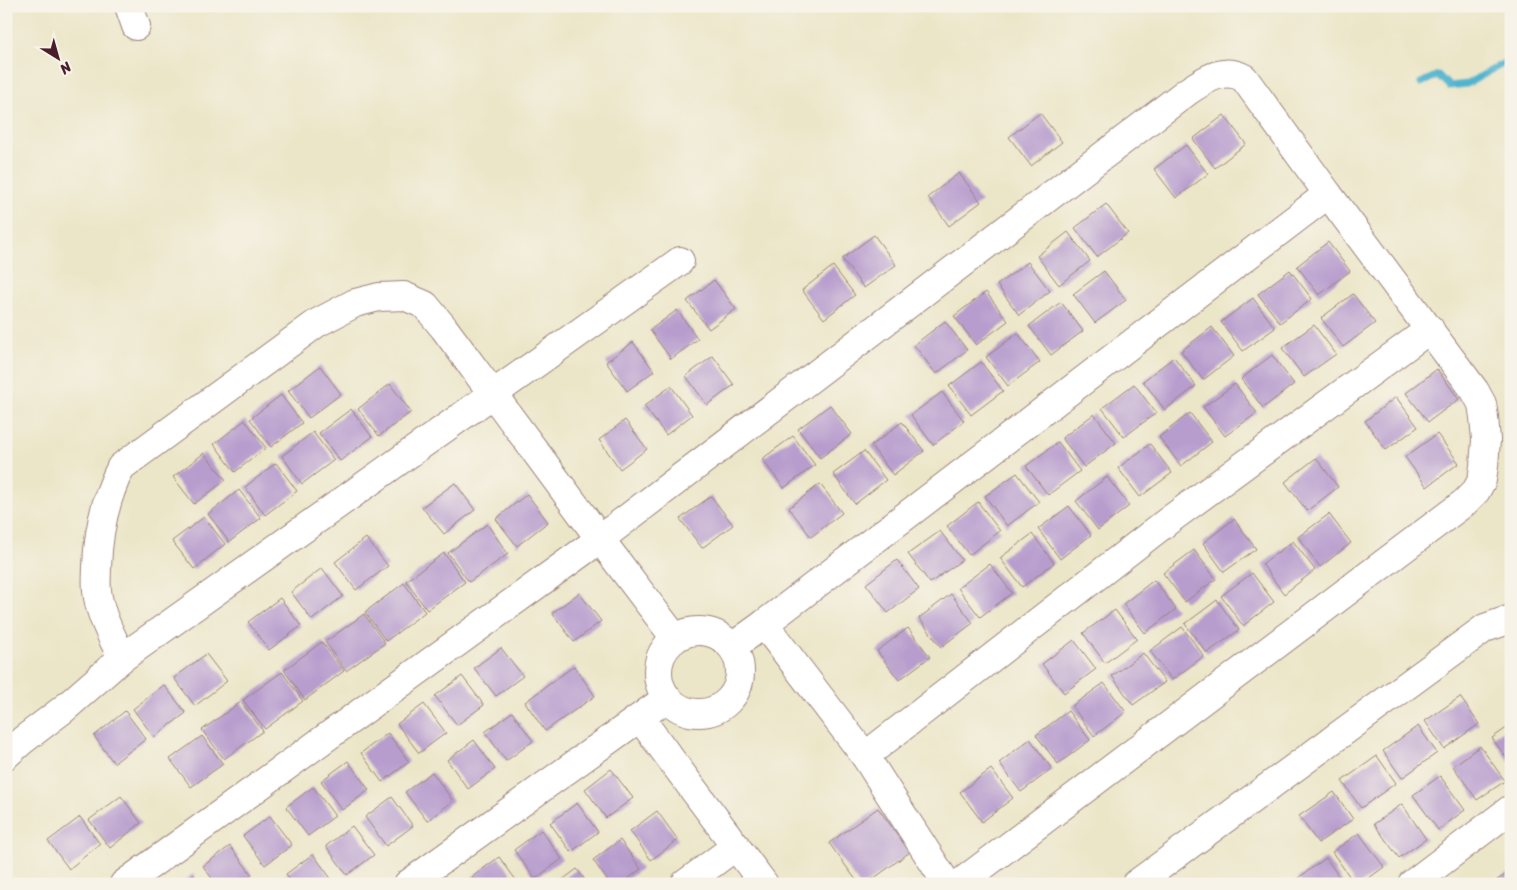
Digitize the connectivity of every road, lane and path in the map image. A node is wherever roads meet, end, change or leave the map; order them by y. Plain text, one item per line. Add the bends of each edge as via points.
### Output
1 (1328, 194) junction
2 (680, 261) dead end
3 (1430, 329) junction
4 (493, 394) junction
5 (600, 539) junction
6 (1511, 619) edge
7 (764, 624) junction
8 (675, 638) junction
9 (732, 646) junction
10 (122, 658) junction
11 (667, 698) junction
12 (640, 718) junction
13 (6, 756) edge
14 (865, 756) junction
15 (1511, 809) edge
16 (736, 846) junction
17 (124, 884) edge
18 (408, 884) edge
19 (685, 884) edge
20 (764, 884) edge
21 (946, 884) edge
22 (959, 884) edge
23 (1136, 884) edge
24 (1412, 884) edge

1 - 3 street
1 - 5 street via 1244,78 1226,73 1205,80
1 - 7 street
2 - 4 street
3 - 14 street via 1168,521
3 - 22 street via 1482,404 1486,449 1482,480 1476,491
4 - 5 street
4 - 10 street
4 - 10 street via 425,306 404,296 380,296 355,303 317,323 121,467 104,509 98,546 97,590 105,622
5 - 8 street
5 - 17 street
6 - 23 street via 1485,628
7 - 9 street
7 - 14 street
8 - 9 street via 690,632 706,631 720,636
8 - 11 street via 660,660 658,673 660,686
9 - 11 street via 740,661 741,677 725,704 710,712 694,713 679,708
10 - 13 street
11 - 12 street
12 - 16 street
12 - 18 street
14 - 21 street
15 - 24 street
16 - 19 street
16 - 20 street

